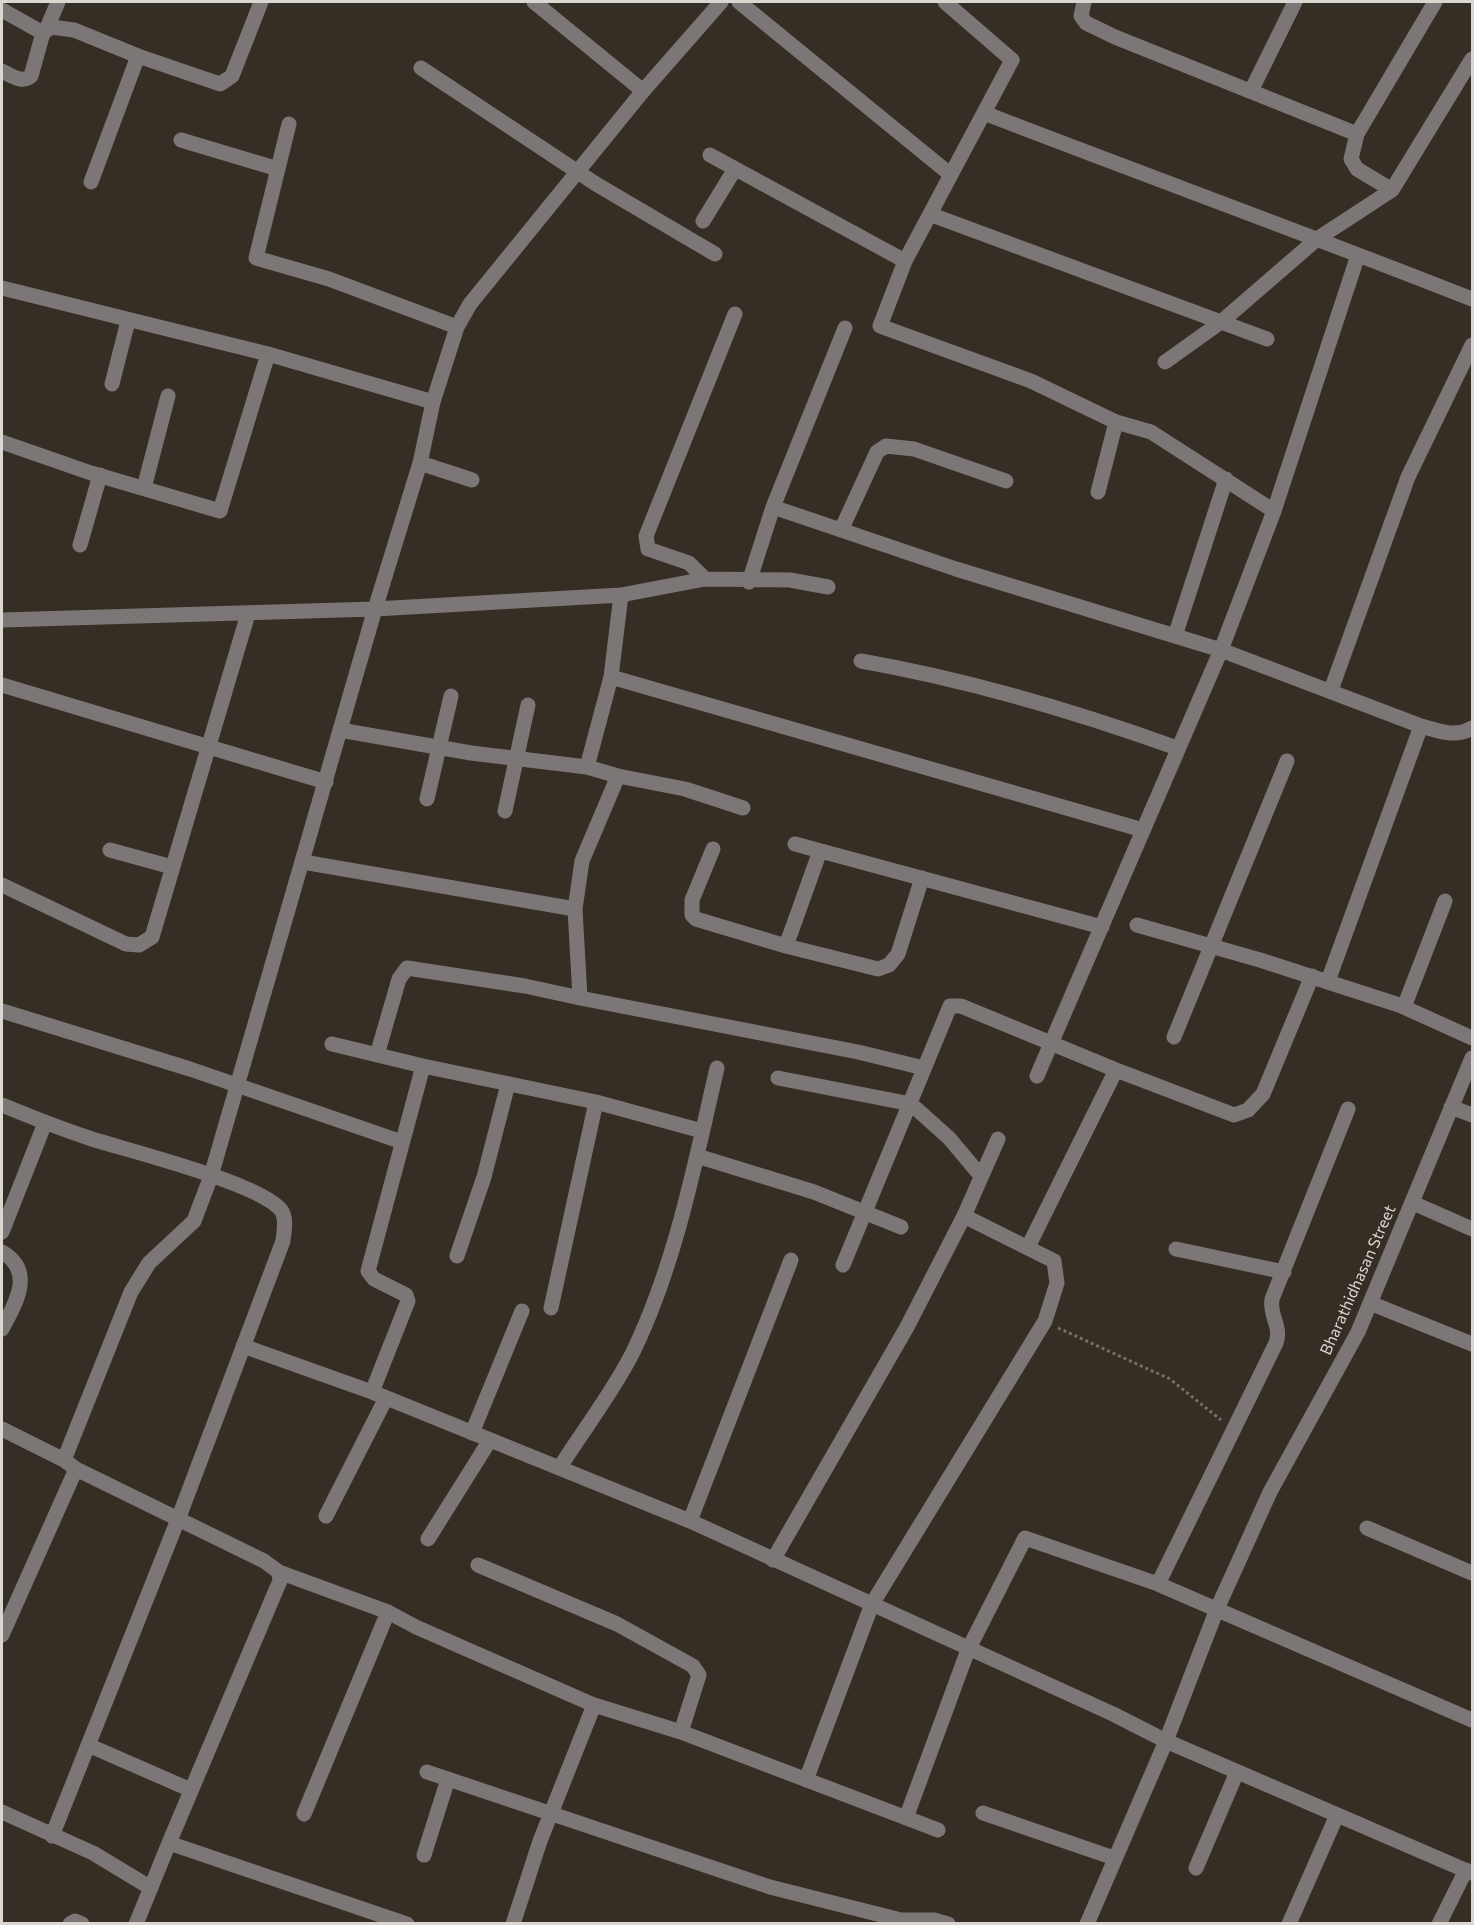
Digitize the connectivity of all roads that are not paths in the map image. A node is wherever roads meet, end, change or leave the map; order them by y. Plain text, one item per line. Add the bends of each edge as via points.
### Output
1 (58, 2) edge
2 (260, 2) edge
3 (534, 2) edge
4 (721, 2) edge
5 (739, 2) edge
6 (945, 2) edge
7 (1084, 2) edge
8 (1295, 2) edge
9 (1435, 2) edge
10 (2, 10) edge
11 (45, 31) junction
12 (138, 56) junction
13 (1473, 59) edge
14 (421, 68) dead end
15 (2, 71) edge
16 (644, 91) junction
17 (1251, 91) junction
18 (984, 113) junction
19 (289, 124) dead end
20 (1358, 134) junction
21 (181, 140) dead end
22 (710, 155) dead end
23 (278, 169) junction
24 (735, 169) junction
25 (577, 171) junction
26 (951, 175) junction
27 (91, 182) dead end
28 (1392, 190) junction
29 (932, 215) junction
30 (703, 220) dead end
31 (1317, 239) junction
32 (715, 254) dead end
33 (1358, 255) junction
34 (905, 261) junction
35 (2, 288) edge
36 (1473, 299) edge
37 (735, 314) dead end
38 (128, 321) junction
39 (1221, 322) junction
40 (457, 327) junction
41 (845, 328) dead end
42 (1267, 339) dead end
43 (1473, 345) edge
44 (268, 354) junction
45 (1165, 362) dead end
46 (112, 384) dead end
47 (168, 396) dead end
48 (434, 402) junction
49 (1116, 422) junction
50 (2, 442) edge
51 (420, 463) junction
52 (100, 475) junction
53 (1226, 478) junction
54 (472, 480) dead end
55 (1006, 481) dead end
56 (144, 488) junction
57 (1098, 492) dead end
58 (773, 507) junction
59 (1274, 511) junction
60 (842, 528) junction
61 (80, 545) dead end
62 (705, 579) junction
63 (749, 582) junction
64 (828, 587) dead end
65 (621, 595) junction
66 (375, 609) junction
67 (248, 614) junction
68 (2, 620) edge
69 (1175, 636) junction
70 (1221, 650) junction
71 (861, 661) dead end
72 (611, 677) junction
73 (2, 685) edge
74 (1331, 690) junction
75 (451, 696) dead end
76 (528, 705) dead end
77 (1421, 726) junction
78 (1473, 728) edge
79 (340, 730) junction
80 (209, 747) junction
81 (439, 747) junction
82 (1177, 748) junction
83 (518, 759) junction
84 (1287, 761) dead end
85 (587, 767) junction
86 (618, 776) junction
87 (326, 782) junction
88 (427, 799) dead end
89 (743, 808) dead end
90 (505, 812) dead end
91 (1143, 830) junction
92 (795, 844) dead end
93 (714, 849) dead end
94 (110, 850) dead end
95 (820, 851) junction
96 (303, 862) junction
97 (172, 867) junction
98 (922, 878) junction
99 (2, 885) edge
100 (1445, 901) dead end
101 (575, 909) junction
102 (1137, 925) dead end
103 (1102, 927) junction
104 (786, 946) junction
105 (1210, 948) junction
106 (1312, 976) junction
107 (1328, 981) junction
108 (580, 998) junction
109 (1404, 1007) junction
110 (2, 1011) edge
111 (1174, 1037) dead end
112 (1473, 1038) edge
113 (332, 1044) dead end
114 (1051, 1044) junction
115 (377, 1055) junction
116 (1473, 1058) edge
117 (423, 1066) junction
118 (717, 1068) dead end
119 (924, 1068) junction
120 (1116, 1070) junction
121 (1037, 1076) dead end
122 (777, 1078) dead end
123 (508, 1084) junction
124 (238, 1086) junction
125 (596, 1102) junction
126 (911, 1104) junction
127 (2, 1105) edge
128 (1451, 1107) junction
129 (1348, 1109) dead end
130 (1473, 1115) edge
131 (45, 1123) junction
132 (702, 1131) junction
133 (998, 1139) dead end
134 (402, 1142) junction
135 (697, 1156) junction
136 (211, 1176) junction
137 (981, 1176) junction
138 (1413, 1203) junction
139 (864, 1212) junction
140 (964, 1216) junction
141 (901, 1227) dead end
142 (1473, 1229) edge
143 (2, 1232) edge
144 (1028, 1247) junction
145 (1176, 1249) dead end
146 (2, 1252) edge
147 (457, 1256) dead end
148 (791, 1260) dead end
149 (843, 1265) dead end
150 (1284, 1272) junction
151 (1370, 1303) junction
152 (551, 1308) dead end
153 (522, 1311) dead end
154 (2, 1329) edge
155 (1473, 1344) edge
156 (243, 1346) junction
157 (379, 1395) junction
158 (2, 1429) edge
159 (472, 1433) junction
160 (490, 1440) junction
161 (70, 1464) junction
162 (560, 1467) junction
163 (326, 1516) dead end
164 (179, 1517) junction
165 (690, 1521) junction
166 (1367, 1528) dead end
167 (429, 1539) dead end
168 (773, 1560) junction
169 (478, 1565) dead end
170 (279, 1572) junction
171 (1473, 1573) edge
172 (1158, 1584) junction
173 (872, 1604) junction
174 (1217, 1609) junction
175 (388, 1612) junction
176 (2, 1635) edge
177 (968, 1650) junction
178 (594, 1705) junction
179 (1473, 1720) edge
180 (681, 1732) junction
181 (1166, 1741) junction
182 (88, 1745) junction
183 (427, 1772) dead end
184 (1237, 1772) junction
185 (448, 1779) junction
186 (806, 1780) junction
187 (191, 1790) junction
188 (2, 1812) edge
189 (552, 1812) junction
190 (983, 1813) dead end
191 (304, 1814) dead end
192 (1337, 1815) junction
193 (906, 1818) junction
194 (938, 1830) dead end
195 (52, 1836) junction
196 (169, 1843) junction
197 (424, 1855) dead end
198 (1114, 1858) junction
199 (1196, 1868) dead end
200 (1469, 1872) edge
201 (151, 1888) junction
202 (70, 1923) edge
203 (82, 1923) edge
204 (136, 1923) edge
205 (407, 1923) edge
206 (513, 1923) edge
207 (948, 1923) edge
208 (1087, 1923) edge
209 (1289, 1923) edge
210 (1439, 1923) edge

1 - 11 street
2 - 12 street via 232,76 220,84
3 - 16 street
4 - 16 street
5 - 26 street
6 - 18 street via 1011,60
7 - 17 street via 1081,16 1086,23
8 - 17 street
9 - 20 street
10 - 11 street
11 - 12 street via 75,30
11 - 15 street via 31,76 22,80
12 - 27 street
13 - 28 street
14 - 25 street
16 - 25 street
17 - 20 street
18 - 26 street
18 - 31 street
19 - 23 street
20 - 28 street via 1353,164
21 - 23 street
22 - 24 street
23 - 40 street via 256,258 328,279
24 - 30 street
24 - 34 street
25 - 32 street
25 - 40 street via 470,304
26 - 29 street
28 - 31 street
29 - 34 street
29 - 39 street
31 - 33 street
31 - 39 street
33 - 36 street
33 - 59 street
34 - 49 street via 880,326 1031,381
35 - 38 street
37 - 62 street via 646,536 648,549 689,563
38 - 44 street
38 - 46 street
39 - 42 street
39 - 45 street
40 - 48 street
41 - 58 street
43 - 74 street via 1408,477
44 - 48 street
44 - 56 street via 220,511
47 - 56 street
48 - 51 street
49 - 53 street via 1151,432
49 - 57 street
50 - 52 street
51 - 54 street
51 - 66 street
52 - 56 street
52 - 61 street
53 - 59 street
53 - 69 street
55 - 60 street via 914,448 886,446 877,452
58 - 60 street
58 - 63 street
59 - 70 street
60 - 69 street via 956,569
62 - 63 street
62 - 65 street
63 - 64 street via 790,580
65 - 66 street
65 - 72 street
66 - 67 street
66 - 79 street
67 - 68 street
67 - 80 street
69 - 70 street
70 - 74 street
70 - 82 street
71 - 82 street via 980,686 1079,713
72 - 85 street
72 - 91 street
73 - 80 street
74 - 77 street
75 - 81 street
76 - 83 street
77 - 78 street via 1450,734
77 - 107 street
79 - 81 street
79 - 87 street
80 - 87 street
80 - 97 street
81 - 83 street
81 - 88 street
82 - 91 street
83 - 85 street
83 - 90 street
84 - 105 street
85 - 86 street
86 - 89 street via 685,789
86 - 101 street via 582,861
87 - 96 street
91 - 103 street
92 - 95 street
93 - 104 street via 692,900 692,915
94 - 97 street
95 - 98 street
95 - 104 street
96 - 101 street
96 - 124 street
97 - 99 street via 152,937 139,945 126,945
98 - 103 street
98 - 104 street via 898,954 884,967 878,969
100 - 109 street
101 - 108 street
102 - 105 street
103 - 114 street
105 - 106 street
105 - 111 street
106 - 107 street
106 - 120 street via 1263,1094 1248,1110 1234,1115
107 - 109 street
108 - 115 street via 407,968 399,979
108 - 119 street
109 - 112 street
110 - 124 street
113 - 115 street
114 - 119 street via 961,1006 950,1006
114 - 120 street
114 - 121 street
115 - 117 street
116 - 128 street, Bharathidhasan Street
117 - 123 street
117 - 134 street
118 - 132 street
119 - 126 street
120 - 144 street
122 - 126 street
123 - 125 street
123 - 147 street via 484,1177
124 - 134 street
124 - 136 street
125 - 132 street
125 - 152 street
126 - 137 street via 949,1138
126 - 139 street
127 - 131 street
128 - 130 street
128 - 138 street, Bharathidhasan Street
129 - 150 street
131 - 136 street
131 - 143 street
132 - 135 street
133 - 137 street
134 - 157 street via 368,1271 374,1280 406,1295 408,1301
135 - 139 street via 814,1192
135 - 162 street via 663,1277 632,1353
136 - 156 street via 268,1200 284,1217 283,1241
136 - 161 street via 194,1221 149,1263 131,1292
137 - 140 street
138 - 142 street
138 - 151 street, Bharathidhasan Street
139 - 141 street
139 - 149 street
140 - 144 street
140 - 168 street via 907,1327
144 - 173 street via 1054,1261 1057,1283 1045,1321
145 - 150 street
146 - 154 street via 13,1258 21,1272 16,1302
148 - 165 street
150 - 172 street via 1271,1306 1278,1336
151 - 155 street
151 - 174 street, Bharathidhasan Street via 1270,1492
153 - 159 street
156 - 157 street
156 - 164 street
157 - 159 street
157 - 163 street
158 - 161 street
159 - 160 street
160 - 162 street
160 - 167 street
161 - 164 street
161 - 176 street
162 - 165 street
164 - 170 street
164 - 182 street
165 - 168 street
166 - 171 street
168 - 173 street
169 - 180 street via 617,1624 693,1666 699,1675
170 - 175 street
170 - 187 street via 280,1581
172 - 174 street
172 - 177 street via 1025,1538
173 - 177 street
173 - 186 street
174 - 179 street
174 - 181 street, Bharathidhasan Street
175 - 178 street
175 - 191 street
177 - 181 street
177 - 193 street
178 - 180 street
178 - 189 street
180 - 186 street
181 - 184 street
181 - 198 street, Bharathidhasan Street
182 - 187 street
182 - 195 street
183 - 185 street
184 - 192 street
184 - 199 street
185 - 189 street
185 - 197 street
186 - 193 street
187 - 196 street
188 - 195 street
189 - 206 street
189 - 207 street via 770,1887 901,1920
190 - 198 street
192 - 200 street
192 - 209 street
193 - 194 street
195 - 201 street via 93,1853
196 - 201 street
196 - 205 street
198 - 208 street, Bharathidhasan Street
200 - 210 street
201 - 204 street
202 - 203 street

